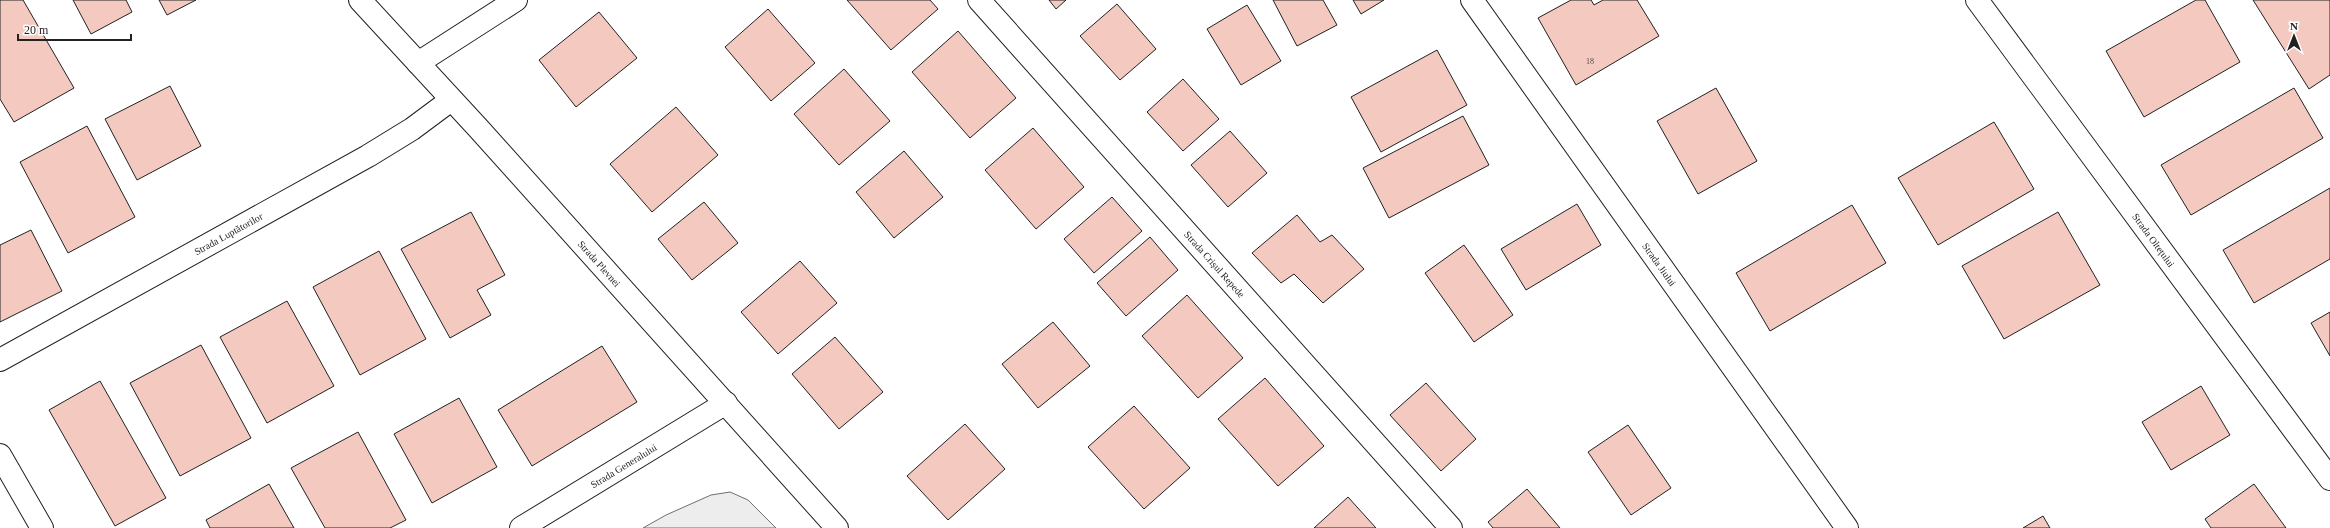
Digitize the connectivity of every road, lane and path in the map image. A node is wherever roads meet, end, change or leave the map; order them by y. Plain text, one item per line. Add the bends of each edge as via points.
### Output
1 (360, 0) edge
2 (516, 0) edge
3 (979, 0) edge
4 (1472, 0) edge
5 (1977, 0) edge
6 (418, 63) junction
7 (451, 100) junction
8 (0, 360) edge
9 (726, 403) junction
10 (0, 455) edge
11 (2330, 479) edge
12 (42, 528) edge
13 (521, 528) edge
14 (837, 528) edge
15 (1451, 528) edge
16 (1847, 528) edge

1 - 6 street, Strada Plevnei
2 - 6 street
3 - 15 street, Strada Crișul Repede
4 - 16 street, Strada Jiului
5 - 11 street, Strada Oltețului
6 - 7 street, Strada Plevnei
7 - 8 street, Strada Luptătorilor via 412,129 368,156
7 - 9 street, Strada Plevnei
9 - 13 street, Strada Generalului
9 - 14 street, Strada Plevnei
10 - 12 street

